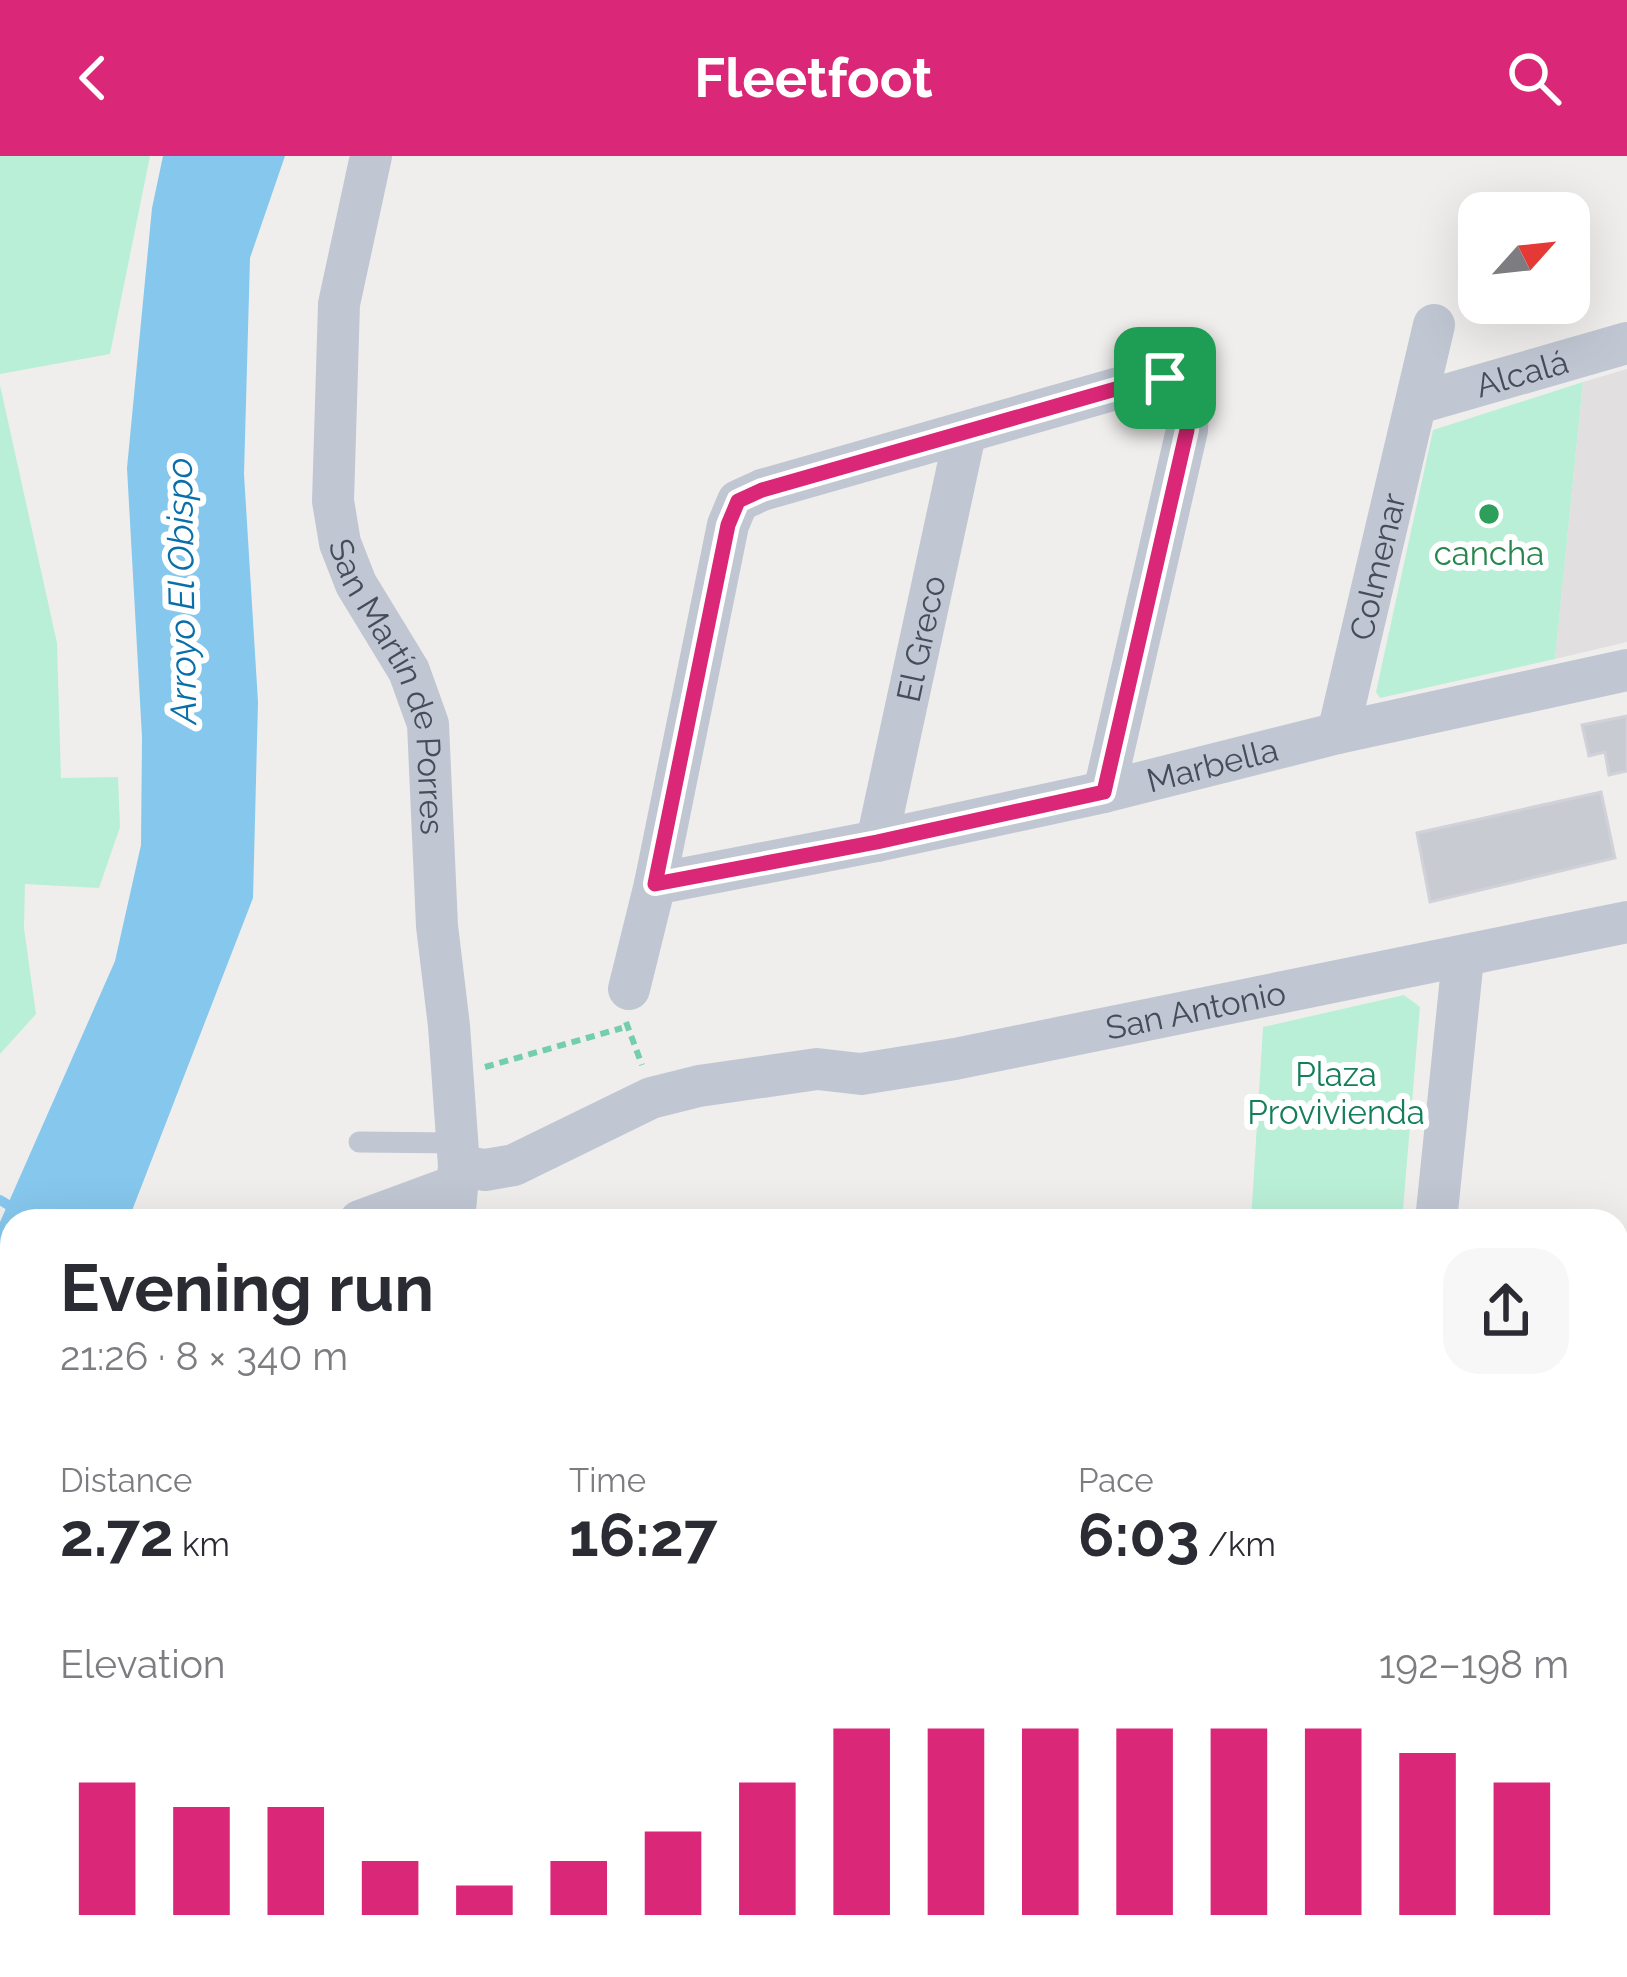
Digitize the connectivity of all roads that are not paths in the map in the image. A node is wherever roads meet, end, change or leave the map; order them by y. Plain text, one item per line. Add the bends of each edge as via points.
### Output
1 (371, 156) edge
2 (1434, 325) dead end
3 (1627, 343) edge
4 (1418, 403) junction
5 (965, 434) junction
6 (1627, 670) edge
7 (1337, 733) junction
8 (1104, 792) junction
9 (877, 842) junction
10 (655, 884) junction
11 (1627, 922) edge
12 (1463, 958) junction
13 (627, 1008) road end
14 (359, 1142) dead end
15 (456, 1179) edge
16 (387, 1209) edge
17 (1437, 1209) edge

1 - 15 street, San Martín de Porres via 339,304 333,501 356,584 409,671 428,724
2 - 4 street, Colmenar
3 - 4 street, Alcalá
4 - 7 street, Colmenar
5 - 8 street via 1154,378 1178,384 1187,430
5 - 9 street, El Greco
5 - 10 street via 738,501
6 - 7 street, Marbella
7 - 8 street, Marbella
8 - 9 street, Marbella
9 - 10 street, Marbella
10 - 13 street
11 - 12 street, San Antonio
12 - 15 street, San Antonio via 956,1059 861,1074 762,1075 651,1098 514,1165
12 - 17 street
14 - 15 lane
15 - 16 street, San Antonio

